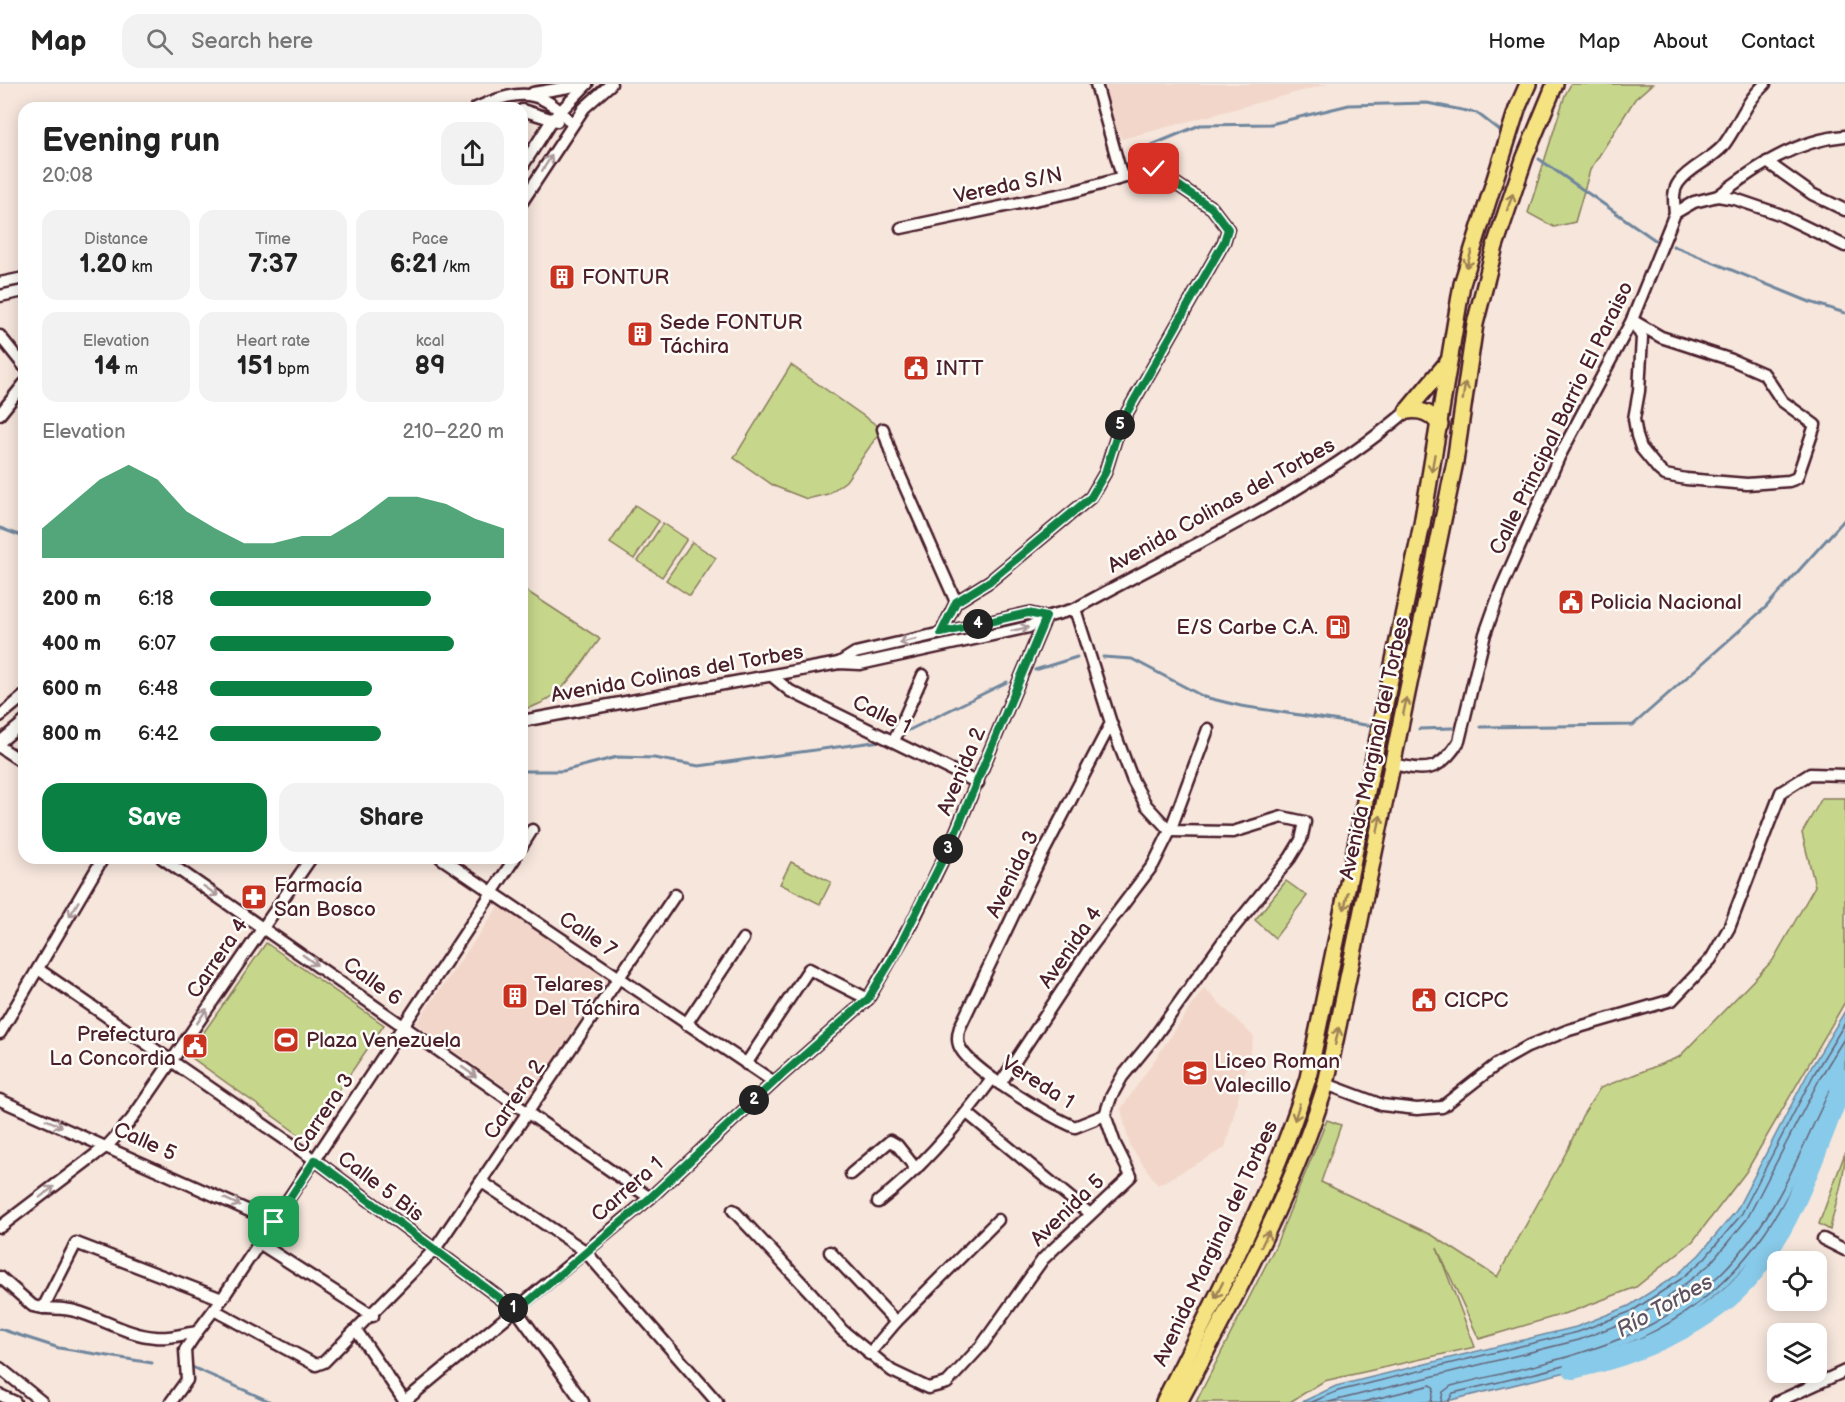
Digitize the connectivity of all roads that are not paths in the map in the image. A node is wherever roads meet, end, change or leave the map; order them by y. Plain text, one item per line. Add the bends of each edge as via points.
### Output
1 (587, 84) edge
2 (611, 84) edge
3 (1096, 84) edge
4 (1528, 84) edge
5 (1555, 84) edge
6 (1765, 84) edge
7 (527, 90) edge
8 (490, 102) edge
9 (561, 111) junction
10 (528, 112) edge
11 (552, 120) junction
12 (572, 124) junction
13 (1845, 136) edge
14 (528, 158) edge
15 (1767, 162) junction
16 (1122, 177) junction
17 (528, 193) edge
18 (1718, 196) junction
19 (1845, 210) edge
20 (1675, 213) junction
21 (901, 228) dead end
22 (1845, 246) edge
23 (18, 279) edge
24 (0, 283) edge
25 (18, 292) edge
26 (0, 296) edge
27 (1632, 320) junction
28 (0, 336) edge
29 (18, 358) edge
30 (1447, 363) junction
31 (18, 392) edge
32 (1407, 411) junction
33 (0, 414) edge
34 (1440, 425) junction
35 (883, 429) dead end
36 (956, 602) junction
37 (1075, 609) junction
38 (1046, 617) junction
39 (941, 633) junction
40 (839, 663) junction
41 (923, 675) dead end
42 (772, 676) junction
43 (18, 701) edge
44 (0, 716) edge
45 (528, 720) edge
46 (1111, 723) junction
47 (18, 727) edge
48 (1208, 729) dead end
49 (894, 741) junction
50 (0, 742) edge
51 (0, 747) edge
52 (18, 759) edge
53 (1375, 760) junction
54 (1393, 764) junction
55 (1845, 775) edge
56 (978, 783) junction
57 (532, 830) dead end
58 (1170, 831) junction
59 (528, 836) edge
60 (99, 864) edge
61 (171, 864) edge
62 (307, 864) edge
63 (450, 864) edge
64 (511, 864) edge
65 (493, 893) junction
66 (675, 895) dead end
67 (262, 926) junction
68 (743, 939) dead end
69 (38, 969) junction
70 (619, 978) junction
71 (868, 999) junction
72 (686, 1024) junction
73 (404, 1026) junction
74 (0, 1034) edge
75 (959, 1047) joint
76 (171, 1061) junction
77 (746, 1064) junction
78 (996, 1081) junction
79 (774, 1082) junction
80 (1326, 1084) junction
81 (0, 1100) edge
82 (967, 1113) junction
83 (528, 1114) junction
84 (1106, 1115) junction
85 (108, 1145) junction
86 (315, 1160) junction
87 (916, 1169) junction
88 (851, 1174) dead end
89 (482, 1182) junction
90 (650, 1198) junction
91 (878, 1202) dead end
92 (733, 1210) dead end
93 (1090, 1214) junction
94 (998, 1220) dead end
95 (274, 1222) junction
96 (0, 1227) edge
97 (1823, 1239) dead end
98 (259, 1244) junction
99 (435, 1249) junction
100 (1845, 1250) edge
101 (585, 1251) junction
102 (831, 1252) dead end
103 (0, 1277) edge
104 (222, 1299) junction
105 (43, 1308) junction
106 (214, 1310) junction
107 (517, 1311) junction
108 (373, 1316) junction
109 (896, 1322) junction
110 (356, 1330) junction
111 (197, 1332) junction
112 (869, 1354) junction
113 (0, 1368) edge
114 (1845, 1371) edge
115 (27, 1389) junction
116 (0, 1395) edge
117 (16, 1402) edge
118 (42, 1402) edge
119 (171, 1402) edge
120 (405, 1402) edge
121 (583, 1402) edge
122 (717, 1402) edge
123 (1164, 1402) edge
124 (1179, 1402) edge
125 (1777, 1402) edge

1 - 7 street
1 - 9 street
2 - 12 street
3 - 16 street
4 -> 30 highway, Avenida Marginal del Torbes via 1462,284
54 -> 5 highway, Avenida Marginal del Torbes via 1455,462 1475,324 1495,246
6 - 20 street via 1750,98 1721,148 1680,181 1673,193
7 - 8 street
7 - 9 street
9 - 11 street
9 - 12 street
10 - 11 street
11 - 12 street
11 - 14 street
17 -> 12 street
13 - 15 street via 1801,145
15 - 18 street
15 - 19 street via 1812,194
16 - 21 street, Vereda S/N via 1072,192
16 - 36 street, Vereda S/N via 1154,169 1167,175 1221,218 1228,229 1224,242 1120,425 1105,473 1091,497 990,581
18 - 20 street via 1694,202
18 - 22 street via 1779,214
20 - 27 street, Calle Principal Barrio El Paraiso
23 - 24 street
25 - 26 street
27 - 27 street via 1661,337 1764,374 1782,401 1815,424 1797,478 1789,482 1747,484 1686,479 1659,470 1641,448 1637,436 1634,419 1642,337
27 - 54 street, Calle Principal Barrio El Paraiso via 1559,458 1502,589 1485,634 1459,741 1439,766 1418,770
28 - 29 street
30 - 32 highway
30 - 34 highway, Avenida Marginal del Torbes
31 - 33 street
32 - 34 highway via 1432,415
32 - 37 street, Avenida Colinas del Torbes via 1374,440 1268,506
34 -> 53 highway, Avenida Marginal del Torbes
35 - 36 street
36 - 39 street
37 - 38 street, Avenida Colinas del Torbes
37 - 46 street
38 - 39 street, Avenida Colinas del Torbes via 1028,613
40 -> 38 street, Avenida Colinas del Torbes via 860,664 1029,627
38 - 56 street, Avenida 2
39 -> 40 street, Avenida Colinas del Torbes via 855,653
40 - 42 street, Avenida Colinas del Torbes
41 - 49 street
42 - 45 street, Avenida Colinas del Torbes
42 - 49 street, Calle 1 via 790,691
43 - 44 street
46 - 58 street via 1142,797
46 - 75 street, Avenida 3 via 1040,859 960,1027
47 - 50 street
48 - 58 street, Avenida 4
49 - 56 street, Calle 1
51 - 52 street
53 - 54 highway
53 -> 123 highway, Avenida Marginal del Torbes via 1308,1078 1289,1137 1246,1236
80 -> 54 highway, Avenida Marginal del Torbes
55 - 80 street via 1810,774 1781,792 1729,928 1711,959 1672,1000 1569,1030 1527,1047 1497,1064 1442,1107 1382,1105
56 - 71 street, Avenida 2 via 913,921
57 - 59 street
58 - 78 street, Avenida 4 via 1153,865
58 - 84 street via 1233,832 1282,817 1305,822 1301,840 1290,858 1122,1077
60 -> 69 street
61 -> 67 street, Calle 6
62 - 67 street, Carrera 4
63 - 65 street, Calle 7
64 - 65 street, Carrera 3
65 - 70 street, Calle 7
65 - 73 street, Carrera 3
66 - 70 street, Carrera 2
67 -> 73 street, Calle 6
76 -> 67 street, Carrera 4
68 - 72 street
69 - 74 street
69 - 76 street, Calle 5 Bis
70 - 72 street, Calle 7
70 - 83 street, Carrera 2
71 - 77 street via 809,969
71 - 79 street, Carrera 1
72 - 77 street, Calle 7
73 -> 83 street, Calle 6
73 - 86 street, Carrera 3
75 - 78 street, Vereda 1
76 - 85 street, Carrera 4 via 131,1120
76 - 86 street, Calle 5 Bis
77 - 79 street, Calle 7
78 - 82 street, Avenida 4
78 - 84 street, Vereda 1 via 1075,1127
79 - 90 street, Carrera 1
124 -> 80 highway, Avenida Marginal del Torbes via 1283,1202 1307,1145
81 -> 85 street, Calle 5
82 - 87 street, Avenida 4
82 - 93 street
83 - 89 street, Carrera 2
83 - 90 street, Calle 6
84 - 93 street, Avenida 5 via 1131,1176
85 -> 95 street, Calle 5
96 -> 85 street, Carrera 4
86 - 95 street, Carrera 3
86 - 99 street, Calle 5 Bis
87 - 88 street via 890,1141
87 - 91 street, Avenida 4
89 - 99 street, Carrera 2
89 - 101 street
90 - 101 street, Carrera 1
92 - 112 street, Avenida 5 via 842,1330
93 - 112 street, Avenida 5 via 1042,1259 981,1345 947,1383 928,1388 892,1371
94 - 109 street
95 - 98 street, Carrera 3
97 - 100 street
98 - 104 street, Carrera 3
98 - 108 street
99 - 107 street, Calle 5 Bis
99 - 108 street, Carrera 2
101 - 107 street, Carrera 1
101 - 122 street
102 - 109 street
103 - 105 street via 33,1306
104 - 105 street via 76,1243
104 - 106 street, Carrera 3
105 - 111 street via 72,1310 156,1338
106 - 110 street, Carrera 2 via 316,1365 324,1362
106 - 111 street, Carrera 3
107 - 120 street, Carrera 1
107 - 121 street, Calle 5 Bis
108 - 110 street, Carrera 2
109 - 112 street
110 - 120 street
111 - 119 street, Carrera 3 via 185,1350 187,1380
113 - 115 street
114 - 125 street
115 - 117 street
115 - 118 street
116 - 117 street

